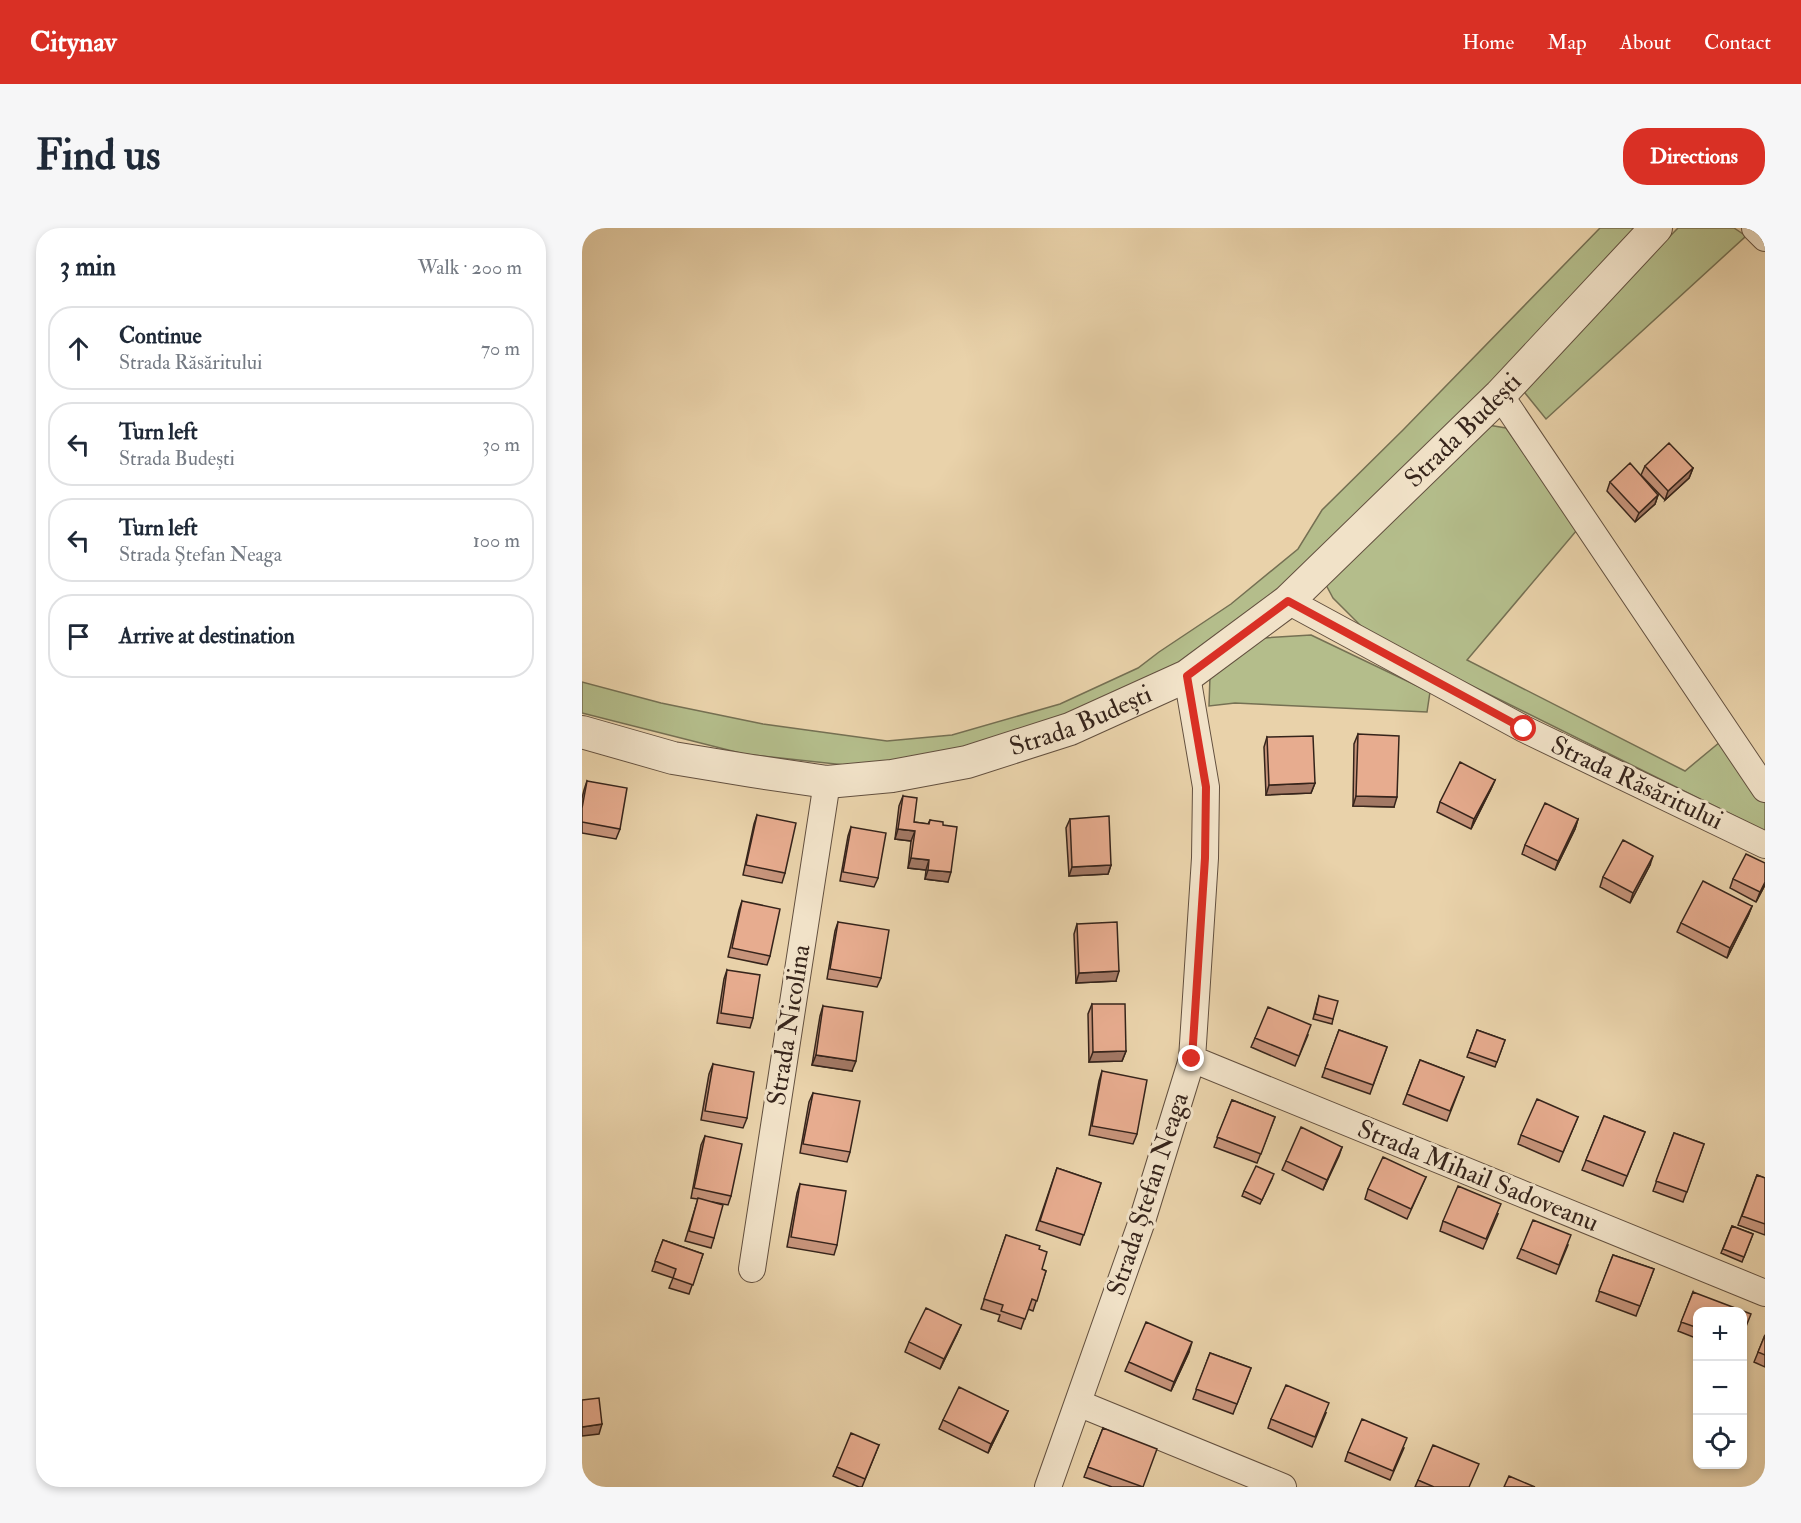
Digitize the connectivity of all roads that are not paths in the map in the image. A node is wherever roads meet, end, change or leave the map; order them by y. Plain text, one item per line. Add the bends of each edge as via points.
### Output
1 (1656, 228) edge
2 (1755, 228) edge
3 (1765, 238) edge
4 (1500, 395) junction
5 (1288, 601) junction
6 (1187, 676) junction
7 (582, 732) edge
8 (827, 782) junction
9 (1765, 789) edge
10 (1765, 844) edge
11 (1192, 1059) junction
12 (752, 1269) dead end
13 (1765, 1293) edge
14 (1078, 1403) junction
15 (1048, 1487) edge
16 (1283, 1487) edge

1 - 4 street, Strada Budești
2 - 3 street
4 - 5 street, Strada Budești
4 - 9 street
5 - 6 street, Strada Budești
5 - 10 street, Strada Răsăritului via 1524,729
6 - 8 street, Strada Budești via 1070,729 967,762 892,776
6 - 11 street, Strada Ștefan Neaga via 1206,787
7 - 8 street, Strada Budești via 672,758
8 - 12 street, Strada Nicolina
11 - 13 street, Strada Mihail Sadoveanu
11 - 14 street, Strada Ștefan Neaga via 1142,1221
14 - 15 street, Strada Ștefan Neaga
14 - 16 street

